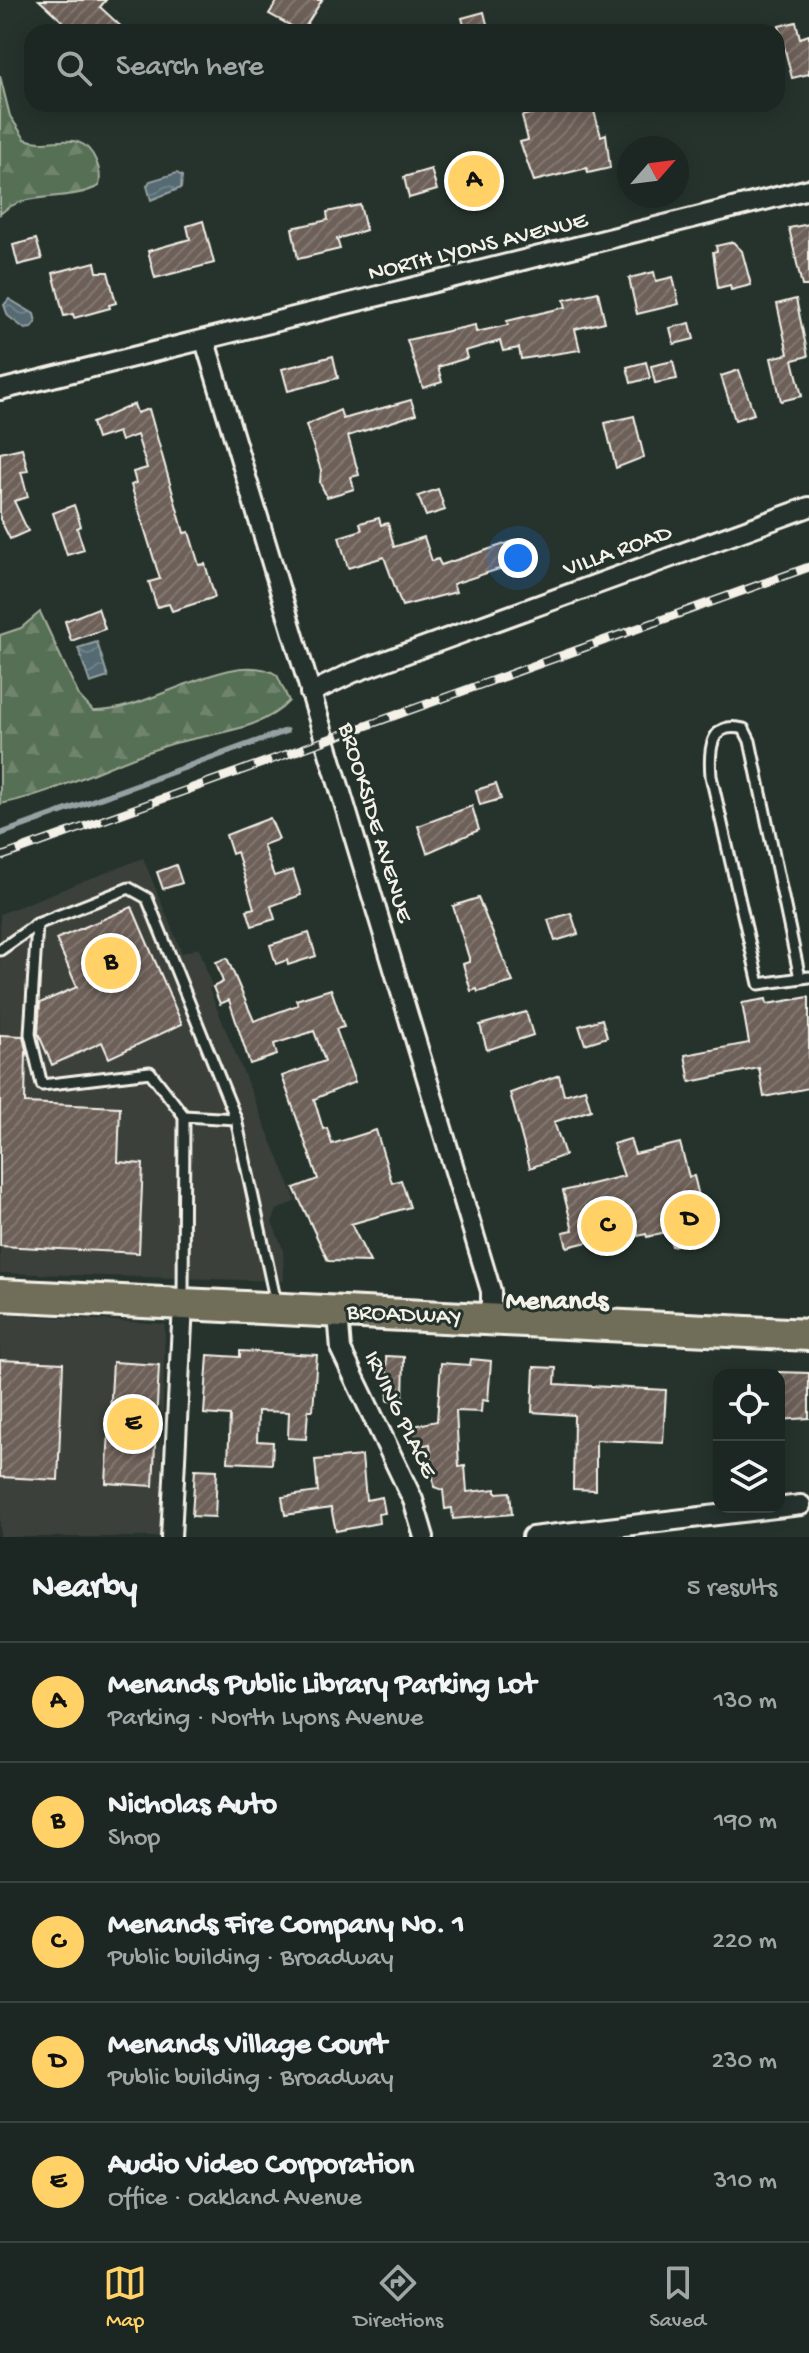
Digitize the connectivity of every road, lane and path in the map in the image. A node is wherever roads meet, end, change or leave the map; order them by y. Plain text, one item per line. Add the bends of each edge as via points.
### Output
1 (809, 189) edge
2 (205, 341) junction
3 (0, 390) edge
4 (809, 507) edge
5 (310, 693) junction
6 (37, 924) junction
7 (0, 950) edge
8 (805, 978) edge
9 (184, 1116) junction
10 (236, 1119) junction
11 (0, 1295) edge
12 (183, 1305) junction
13 (278, 1310) junction
14 (338, 1313) junction
15 (491, 1320) junction
16 (809, 1335) edge
17 (801, 1505) dead end
18 (171, 1537) edge
19 (424, 1537) edge
20 (532, 1537) edge

1 - 2 street, NORTH LYONS AVENUE
2 - 3 street, NORTH LYONS AVENUE
2 - 5 street, BROOKSIDE AVENUE
4 - 5 street, VILLA ROAD via 352,673
5 - 15 street, BROOKSIDE AVENUE via 491,1291
6 - 7 lane
6 - 9 lane via 30,1034 42,1085 150,1072
6 - 10 lane via 129,888 147,898
8 - 8 lane via 759,984 711,776 709,745 715,735 735,727 744,729 750,741
9 - 10 lane
9 - 12 lane
10 - 13 lane
11 - 12 main road, BROADWAY
12 - 13 main road, BROADWAY
12 - 18 street
13 - 14 main road, BROADWAY
14 - 15 main road, BROADWAY
14 - 19 street, IRVING PLACE via 341,1350 413,1500
15 - 16 main road, BROADWAY
17 - 20 street

